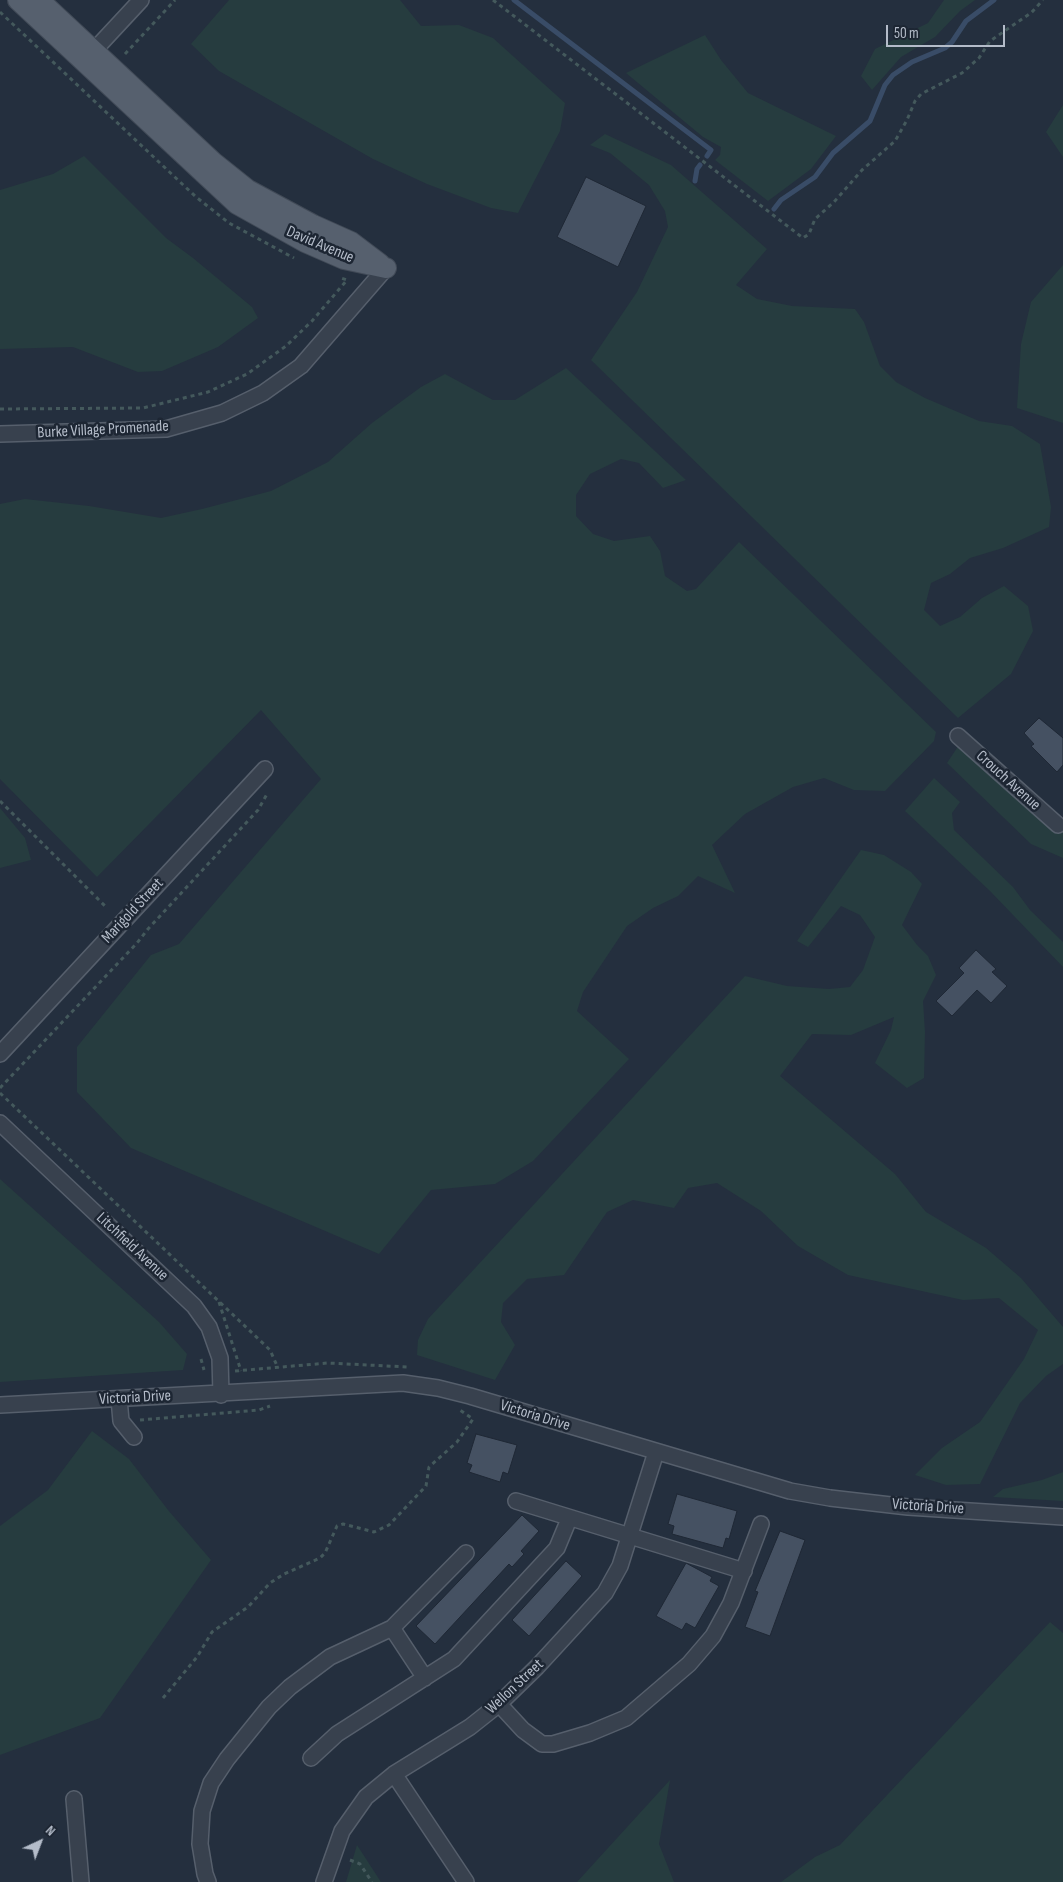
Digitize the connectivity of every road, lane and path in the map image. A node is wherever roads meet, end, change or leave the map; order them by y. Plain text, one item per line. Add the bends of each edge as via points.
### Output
1 (18, 0) edge
2 (39, 0) edge
3 (141, 0) edge
4 (175, 0) edge
5 (493, 0) edge
6 (1043, 0) edge
7 (0, 12) edge
8 (125, 54) dead end
9 (89, 56) junction
10 (86, 94) dead end
11 (386, 268) joint
12 (348, 280) dead end
13 (0, 409) edge
14 (0, 434) edge
15 (958, 736) dead end
16 (265, 769) dead end
17 (267, 794) dead end
18 (0, 801) edge
19 (1058, 825) dead end
20 (107, 908) dead end
21 (0, 1054) edge
22 (0, 1088) edge
23 (0, 1094) edge
24 (0, 1123) edge
25 (219, 1302) junction
26 (399, 1365) dead end
27 (278, 1368) junction
28 (235, 1371) dead end
29 (241, 1371) junction
30 (221, 1395) junction
31 (119, 1399) junction
32 (0, 1405) edge
33 (280, 1406) dead end
34 (458, 1406) dead end
35 (122, 1421) junction
36 (134, 1437) dead end
37 (656, 1452) junction
38 (516, 1501) dead end
39 (1063, 1517) edge
40 (569, 1519) junction
41 (761, 1524) dead end
42 (630, 1536) junction
43 (466, 1553) dead end
44 (744, 1571) junction
45 (392, 1628) junction
46 (425, 1678) junction
47 (163, 1698) dead end
48 (499, 1704) junction
49 (311, 1758) dead end
50 (394, 1774) junction
51 (74, 1799) dead end
52 (350, 1860) dead end
53 (81, 1882) edge
54 (208, 1882) edge
55 (324, 1882) edge
56 (372, 1882) edge
57 (466, 1882) edge

1 - 9 main road, David Avenue
2 - 9 main road, David Avenue
3 - 9 street
4 - 8 path
5 - 6 path via 802,238 809,234 815,218 894,141 921,94 962,74 979,58 990,41 1031,13
7 - 10 path
9 - 11 main road, David Avenue via 237,204 336,256
11 - 14 street, Burke Village Promenade via 301,366 263,393 222,413 166,429
12 - 13 path via 286,346 246,374 208,392 143,408
15 - 19 street, Crouch Avenue
16 - 21 street, Marigold Street
17 - 22 path via 258,810 138,943
18 - 20 path
23 - 25 path
24 - 30 street, Litchfield Avenue via 194,1306 209,1327 220,1358
25 - 27 path via 270,1350
25 - 29 path
26 - 27 path via 328,1363
27 - 29 path
28 - 29 path
30 - 31 street, Victoria Drive
30 - 37 street, Victoria Drive via 285,1388 403,1383 470,1396
31 - 32 street, Victoria Drive
31 - 35 street
33 - 35 path
34 - 47 path via 473,1419 456,1442 429,1467 426,1486 389,1524 374,1532 343,1524 337,1526 320,1558 270,1583 248,1607 212,1632 197,1657
35 - 36 street
37 - 39 street, Victoria Drive via 747,1479 830,1498 908,1507
37 - 42 street, Wellon Street
38 - 40 street
40 - 42 street
40 - 46 street via 557,1548 454,1659
41 - 44 street
42 - 44 street
42 - 48 street, Wellon Street via 620,1566 605,1593 538,1667
43 - 45 street
44 - 48 street via 732,1603 712,1636 689,1664 626,1718 590,1733 542,1744 523,1730
45 - 46 street
45 - 54 street via 330,1657 290,1687 269,1707 227,1759 211,1783 202,1811 200,1844
46 - 49 street via 336,1734
48 - 50 street, Wellon Street via 470,1727
50 - 55 street, Wellon Street via 377,1785 352,1814 342,1831
50 - 57 street
51 - 53 street
52 - 56 path via 360,1864

